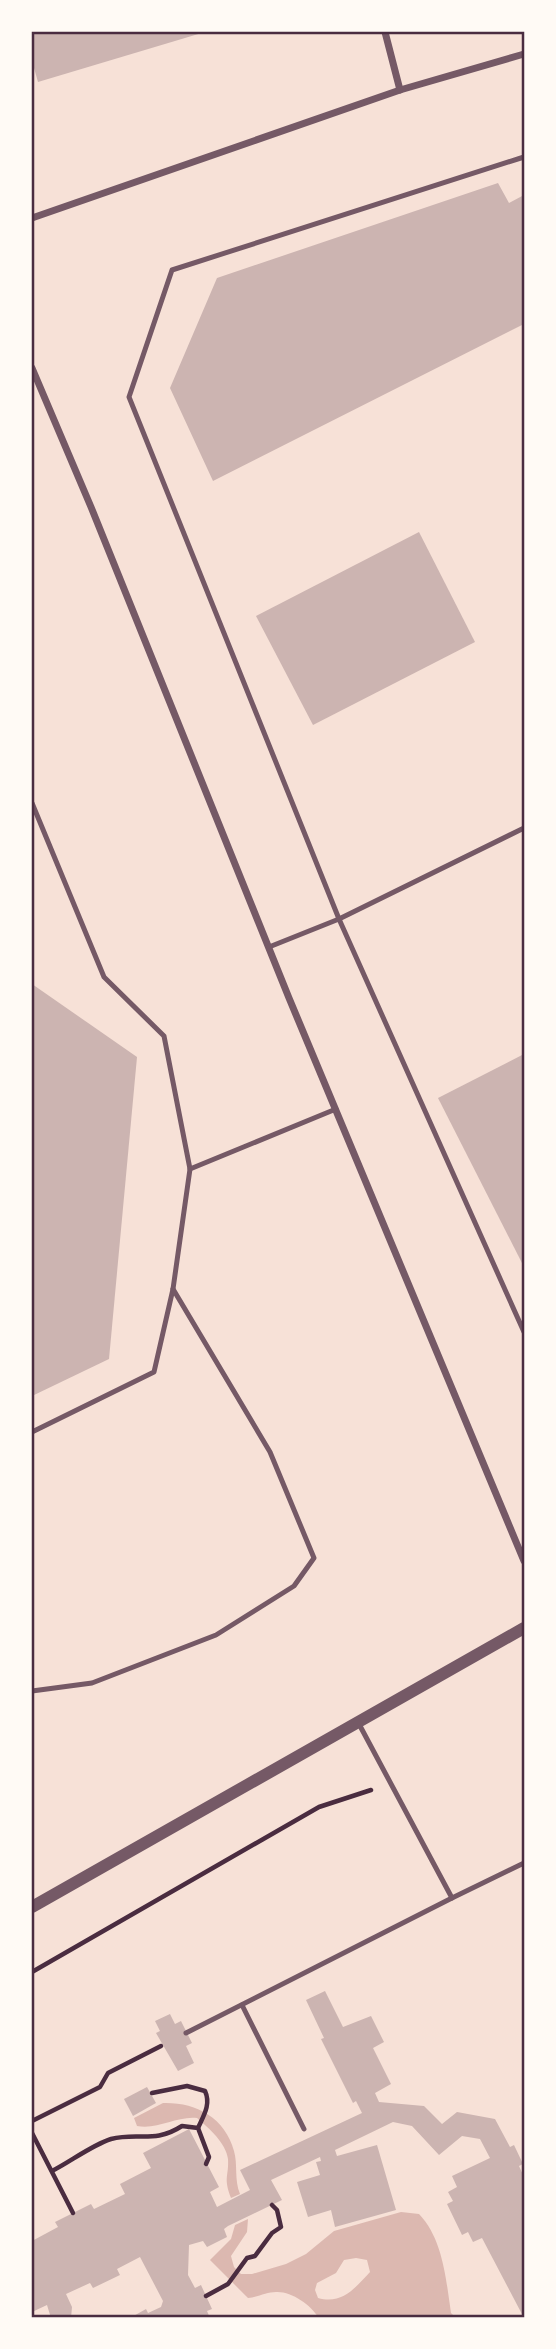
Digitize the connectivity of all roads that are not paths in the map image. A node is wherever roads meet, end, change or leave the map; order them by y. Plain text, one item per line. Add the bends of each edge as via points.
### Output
1 (385, 32) edge
2 (524, 54) edge
3 (400, 90) junction
4 (524, 157) edge
5 (32, 218) edge
6 (32, 368) edge
7 (32, 803) edge
8 (524, 828) edge
9 (339, 919) junction
10 (269, 947) junction
11 (336, 1109) junction
12 (190, 1169) junction
13 (173, 1289) junction
14 (524, 1332) edge
15 (32, 1433) edge
16 (524, 1561) edge
17 (524, 1628) edge
18 (32, 1691) edge
19 (359, 1724) junction
20 (524, 1863) edge
21 (452, 1898) junction
22 (32, 1907) edge
23 (242, 2005) junction
24 (186, 2032) dead end
25 (304, 2129) dead end

1 - 3 street
2 - 3 street
3 - 5 street
4 - 9 lane via 172,270 129,397
6 - 10 street
7 - 12 lane via 104,977 164,1036
8 - 9 lane
9 - 10 lane
9 - 14 lane
10 - 11 street
11 - 12 lane
11 - 16 street
12 - 13 lane
13 - 15 lane via 154,1372
13 - 18 lane via 270,1452 314,1558 294,1586 216,1635 92,1683
17 - 19 street
19 - 21 lane
19 - 22 street
20 - 21 lane
21 - 23 lane
23 - 24 lane
23 - 25 lane

